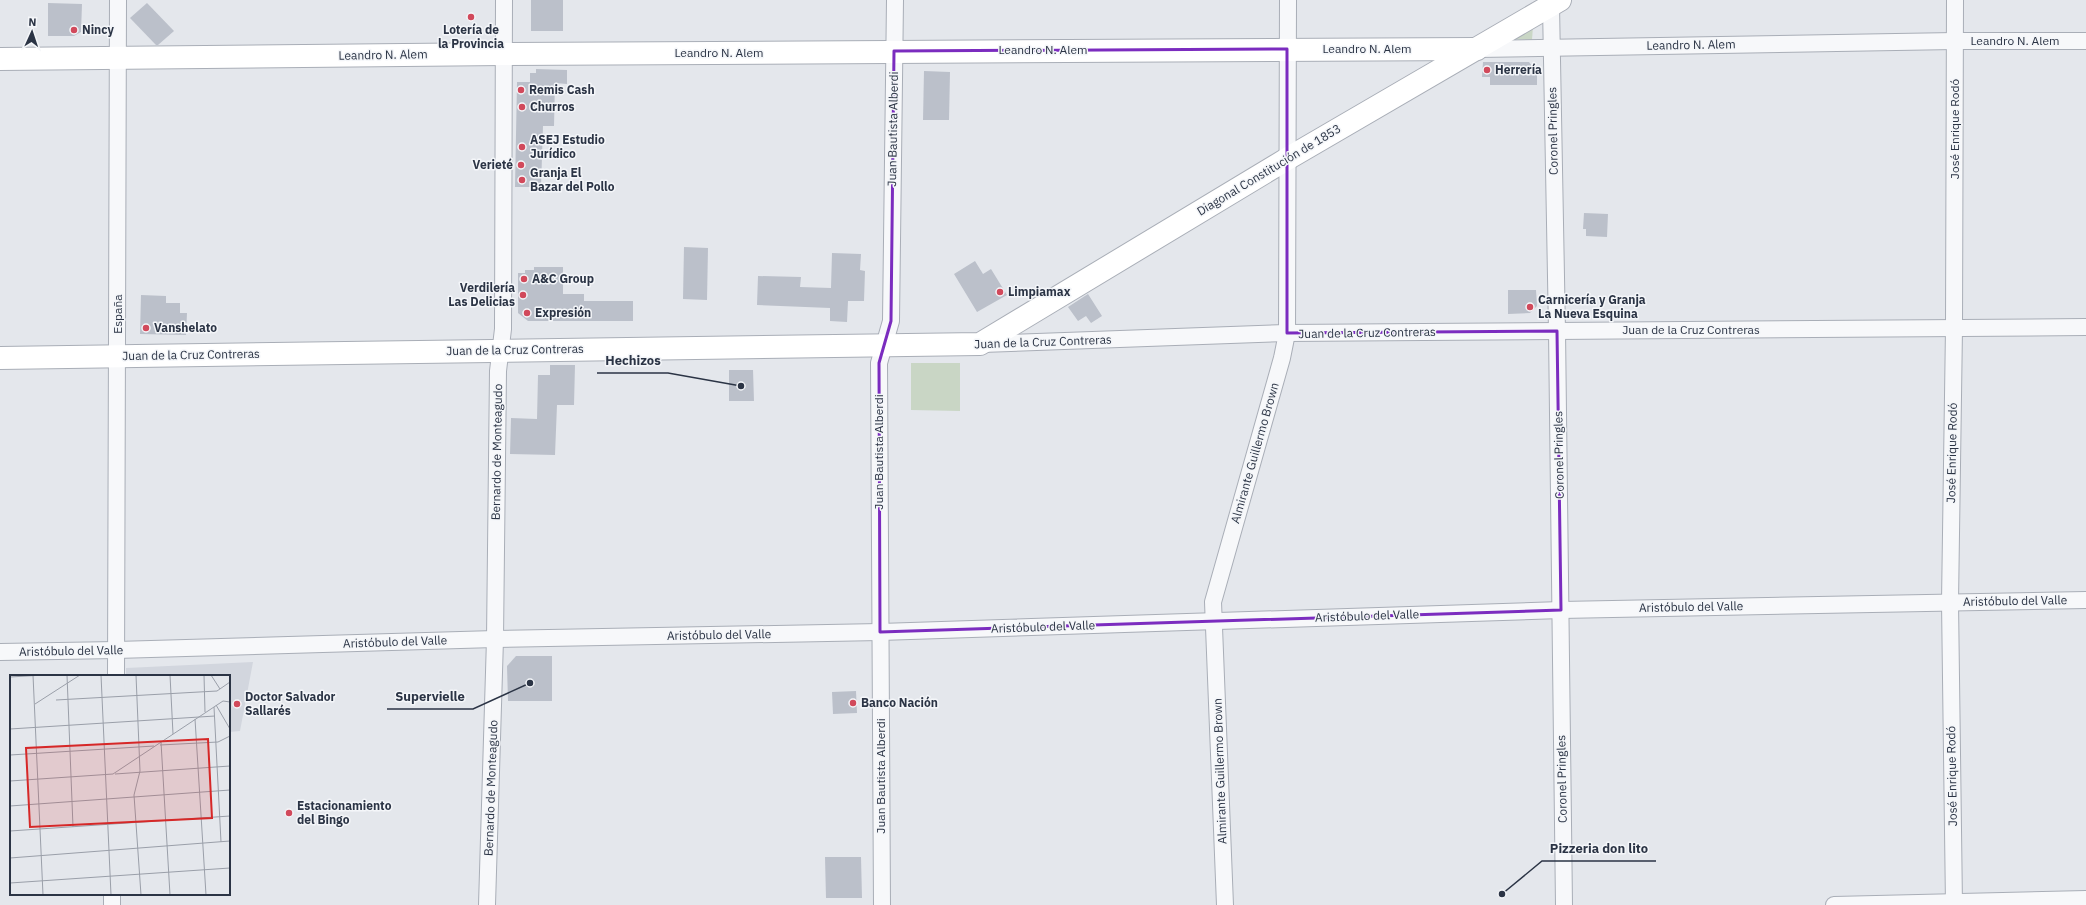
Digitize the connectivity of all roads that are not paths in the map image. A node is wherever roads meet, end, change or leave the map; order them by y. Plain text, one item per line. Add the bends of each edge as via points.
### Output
1 (118, 0) edge
2 (504, 0) edge
3 (895, 0) edge
4 (1288, 0) edge
5 (1955, 0) edge
6 (1556, 3) edge
7 (1955, 41) junction
8 (2086, 41) edge
9 (1551, 47) junction
10 (1287, 49) junction
11 (1478, 49) junction
12 (894, 51) junction
13 (504, 54) junction
14 (116, 58) junction
15 (0, 59) edge
16 (1287, 159) junction
17 (2086, 326) edge
18 (1954, 328) junction
19 (1557, 331) junction
20 (1287, 333) junction
21 (980, 344) junction
22 (884, 345) junction
23 (500, 350) junction
24 (118, 356) junction
25 (0, 358) edge
26 (2086, 600) edge
27 (1950, 602) junction
28 (1561, 610) junction
29 (1213, 621) junction
30 (880, 632) junction
31 (495, 639) junction
32 (116, 650) junction
33 (0, 652) edge
34 (116, 675) edge
35 (2086, 899) edge
36 (1954, 904) edge
37 (487, 905) edge
38 (882, 905) edge
39 (1225, 905) edge
40 (1564, 905) edge
41 (1834, 905) edge

1 - 14 street, España
2 - 13 street, Bernardo de Monteagudo
3 - 12 street, Juan Bautista Alberdi
4 - 10 street, Almirante Guillermo Brown
5 - 7 street, José Enrique Rodó
6 - 9 street, Coronel Pringles
6 - 11 main road, Diagonal Constitución de 1853
7 - 8 street, Leandro N. Alem
7 - 9 street, Leandro N. Alem
7 - 18 street, José Enrique Rodó
9 - 11 street, Leandro N. Alem
9 - 19 street, Coronel Pringles
10 - 11 main road, Leandro N. Alem
10 - 12 main road, Leandro N. Alem
10 - 16 street, Almirante Guillermo Brown
11 - 16 main road, Diagonal Constitución de 1853
12 - 13 main road, Leandro N. Alem
12 - 22 street, Juan Bautista Alberdi via 891,321
13 - 14 main road, Leandro N. Alem
13 - 23 street, Bernardo de Monteagudo via 503,329
14 - 15 main road, Leandro N. Alem
14 - 24 street, España
16 - 20 street, Almirante Guillermo Brown
16 - 21 main road, Diagonal Constitución de 1853
17 - 18 street, Juan de la Cruz Contreras
18 - 19 street, Juan de la Cruz Contreras
18 - 27 street, José Enrique Rodó
19 - 20 street, Juan de la Cruz Contreras
19 - 28 street, Coronel Pringles
20 - 21 street, Juan de la Cruz Contreras
20 - 29 street, Almirante Guillermo Brown via 1216,587
21 - 22 main road, Juan de la Cruz Contreras
22 - 23 main road, Juan de la Cruz Contreras
22 - 30 street, Juan Bautista Alberdi via 879,362
23 - 24 main road, Juan de la Cruz Contreras
23 - 31 street, Bernardo de Monteagudo
24 - 25 main road, Juan de la Cruz Contreras
24 - 32 street, España
26 - 27 street, Aristóbulo del Valle
27 - 28 street, Aristóbulo del Valle
27 - 36 street, José Enrique Rodó
28 - 29 street, Aristóbulo del Valle
28 - 40 street, Coronel Pringles
29 - 30 street, Aristóbulo del Valle
29 - 39 street, Almirante Guillermo Brown
30 - 31 street, Aristóbulo del Valle
30 - 38 street, Juan Bautista Alberdi
31 - 32 street, Aristóbulo del Valle
31 - 37 street, Bernardo de Monteagudo
32 - 33 street, Aristóbulo del Valle
32 - 34 street, España
35 - 36 street
36 - 41 street

